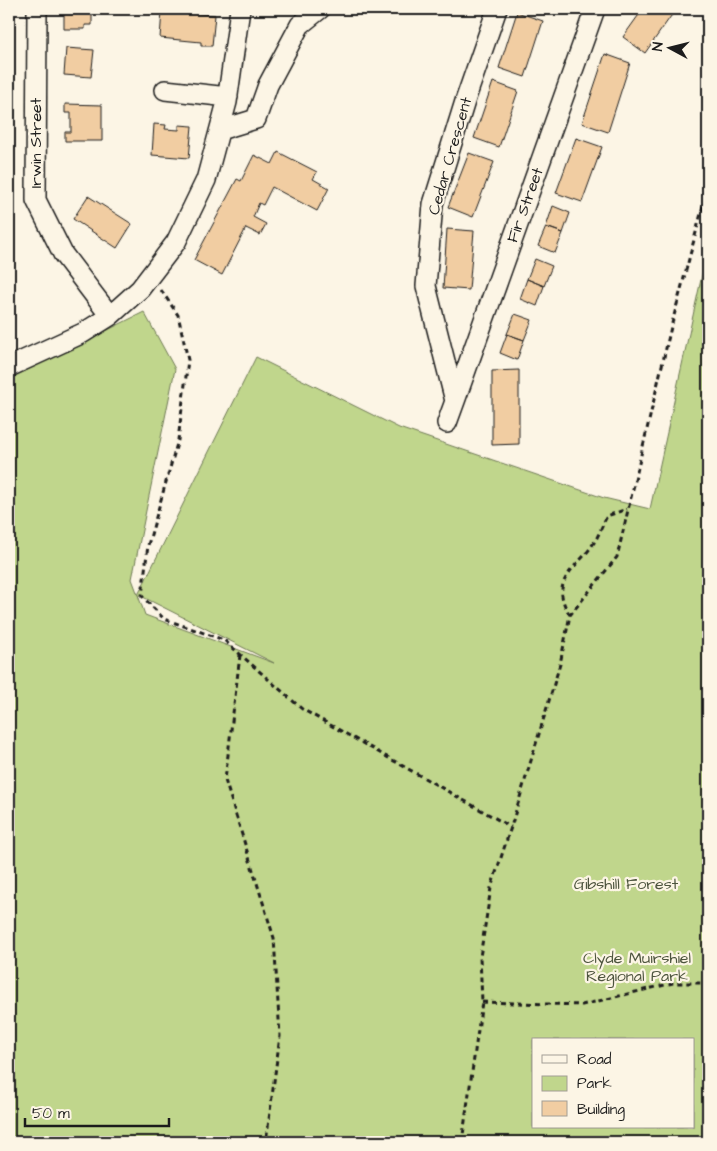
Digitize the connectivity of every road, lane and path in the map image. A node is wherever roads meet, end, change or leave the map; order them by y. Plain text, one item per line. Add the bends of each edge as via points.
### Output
1 (37, 9) edge
2 (240, 9) edge
3 (320, 9) edge
4 (497, 9) edge
5 (595, 9) edge
6 (165, 90) dead end
7 (228, 97) junction
8 (220, 130) junction
9 (708, 187) edge
10 (151, 275) junction
11 (110, 316) junction
12 (9, 367) edge
13 (455, 401) junction
14 (447, 423) dead end
15 (628, 509) junction
16 (570, 614) junction
17 (240, 654) junction
18 (511, 827) junction
19 (708, 983) edge
20 (482, 1002) junction
21 (266, 1142) edge
22 (462, 1142) edge

1 - 11 street, Irwin Street via 36,200 63,254
2 - 7 street
3 - 8 street via 300,25 268,85 256,119
4 - 13 street, Cedar Crescent via 433,204 426,286
5 - 13 street, Fir Street
6 - 7 street
7 - 8 street
8 - 10 street via 206,180 176,242
9 - 15 path
10 - 11 street
10 - 17 path via 178,315 188,360 178,440 148,545 142,596 164,619 224,640
11 - 12 street
13 - 14 street
15 - 16 path via 617,557
15 - 16 path via 607,516 593,544 568,572 562,597
16 - 18 path via 560,664
17 - 18 path via 302,709
17 - 21 path via 225,780 274,938 280,1036
18 - 20 path via 491,888 480,957
19 - 20 path via 672,983 582,1005
20 - 22 path

